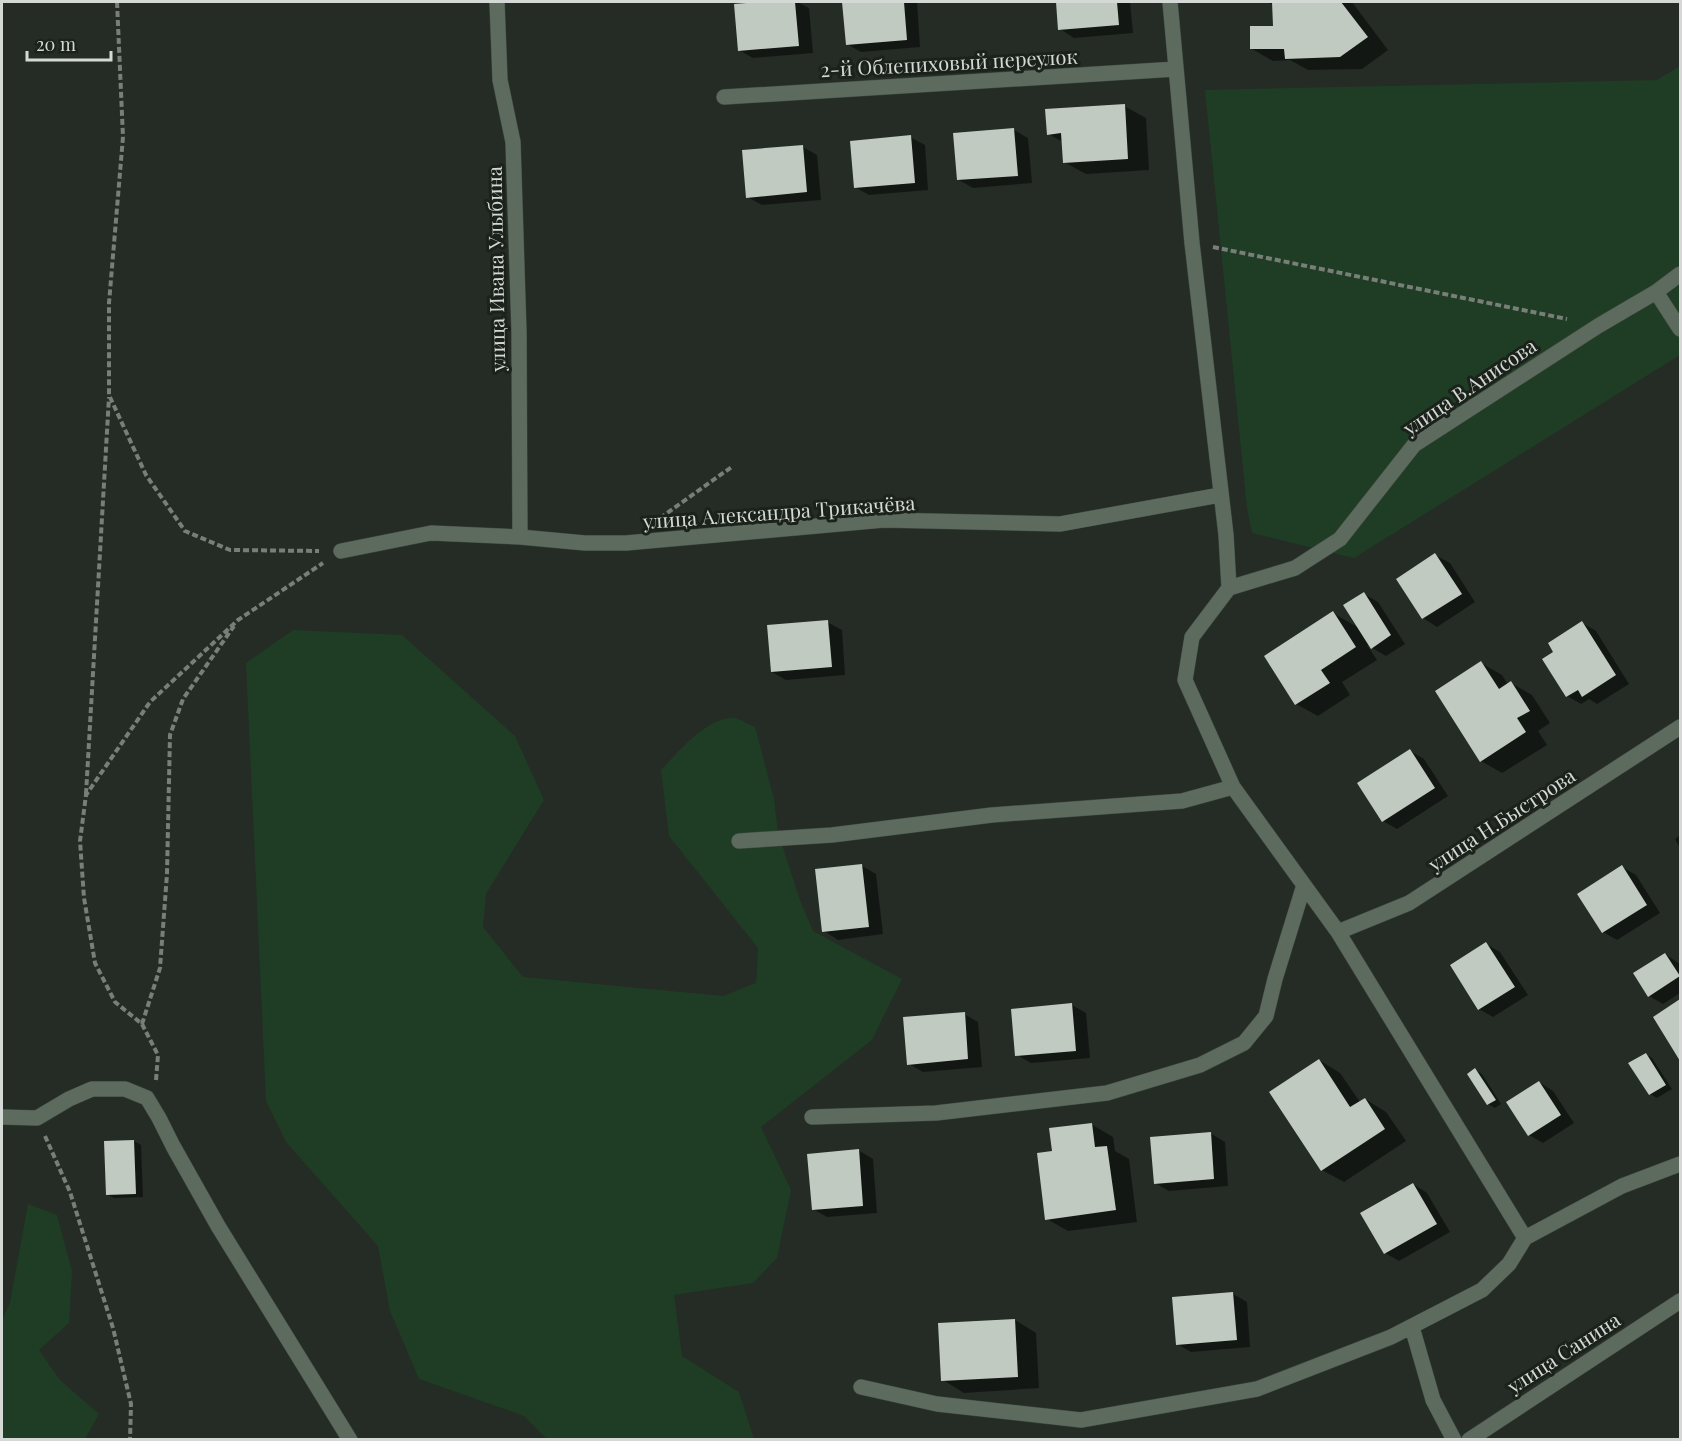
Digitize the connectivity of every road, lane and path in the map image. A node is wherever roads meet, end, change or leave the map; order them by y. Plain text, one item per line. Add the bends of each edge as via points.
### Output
1 (117, 2) edge
2 (496, 2) edge
3 (1170, 2) edge
4 (1176, 69) junction
5 (724, 97) dead end
6 (1192, 243) junction
7 (1680, 274) edge
8 (1656, 292) junction
9 (1598, 326) junction
10 (1680, 329) edge
11 (110, 395) junction
12 (733, 466) dead end
13 (1220, 495) junction
14 (519, 537) junction
15 (626, 543) junction
16 (341, 551) junction
17 (1229, 588) junction
18 (238, 620) junction
19 (1680, 728) edge
20 (1233, 787) junction
21 (86, 795) junction
22 (739, 841) dead end
23 (1304, 885) junction
24 (1338, 932) junction
25 (142, 1024) junction
26 (147, 1098) junction
27 (2, 1117) edge
28 (812, 1117) dead end
29 (37, 1118) junction
30 (1680, 1164) edge
31 (1526, 1238) junction
32 (1680, 1300) edge
33 (1412, 1327) junction
34 (861, 1387) dead end
35 (130, 1440) edge
36 (350, 1440) edge
37 (1454, 1440) edge
38 (1469, 1440) edge

1 - 11 path via 123,136 109,303
2 - 14 street, улица Ивана Улыбина via 500,80 513,142 519,332
3 - 4 street
4 - 5 street, 2-й Облепиховый переулок
4 - 6 street
6 - 9 path
6 - 13 street
7 - 8 street, улица В.Анисова
8 - 9 street, улица В.Анисова
8 - 10 street
9 - 17 street, улица В.Анисова via 1414,445 1340,540 1295,568
11 - 16 path via 146,475 185,531 230,550
11 - 21 path
12 - 15 path
13 - 15 street, улица Александра Трикачёва via 1060,524 884,520
13 - 17 street
14 - 15 street, улица Александра Трикачёва
14 - 16 street, улица Александра Трикачёва via 431,533
16 - 18 path
17 - 20 street via 1192,637 1185,680
18 - 21 path via 150,702
18 - 25 path via 183,699 170,735 160,968
19 - 24 street, улица Н.Быстрова via 1410,903
20 - 22 street via 1182,801 992,815 832,835
20 - 23 street
21 - 25 path via 80,841 95,963 115,1002
23 - 24 street
23 - 28 street via 1266,1016 1244,1044 1200,1065 1107,1094 936,1113
24 - 31 street
25 - 26 path via 158,1055 156,1079
26 - 29 street via 125,1089 92,1089
26 - 36 street via 218,1226
27 - 29 street
29 - 35 path via 70,1192 113,1328 131,1404
30 - 31 street via 1622,1186
31 - 33 street via 1509,1264 1482,1290
32 - 38 street, улица Санина
33 - 34 street via 1257,1389 1081,1420 937,1404
33 - 37 street via 1432,1400

